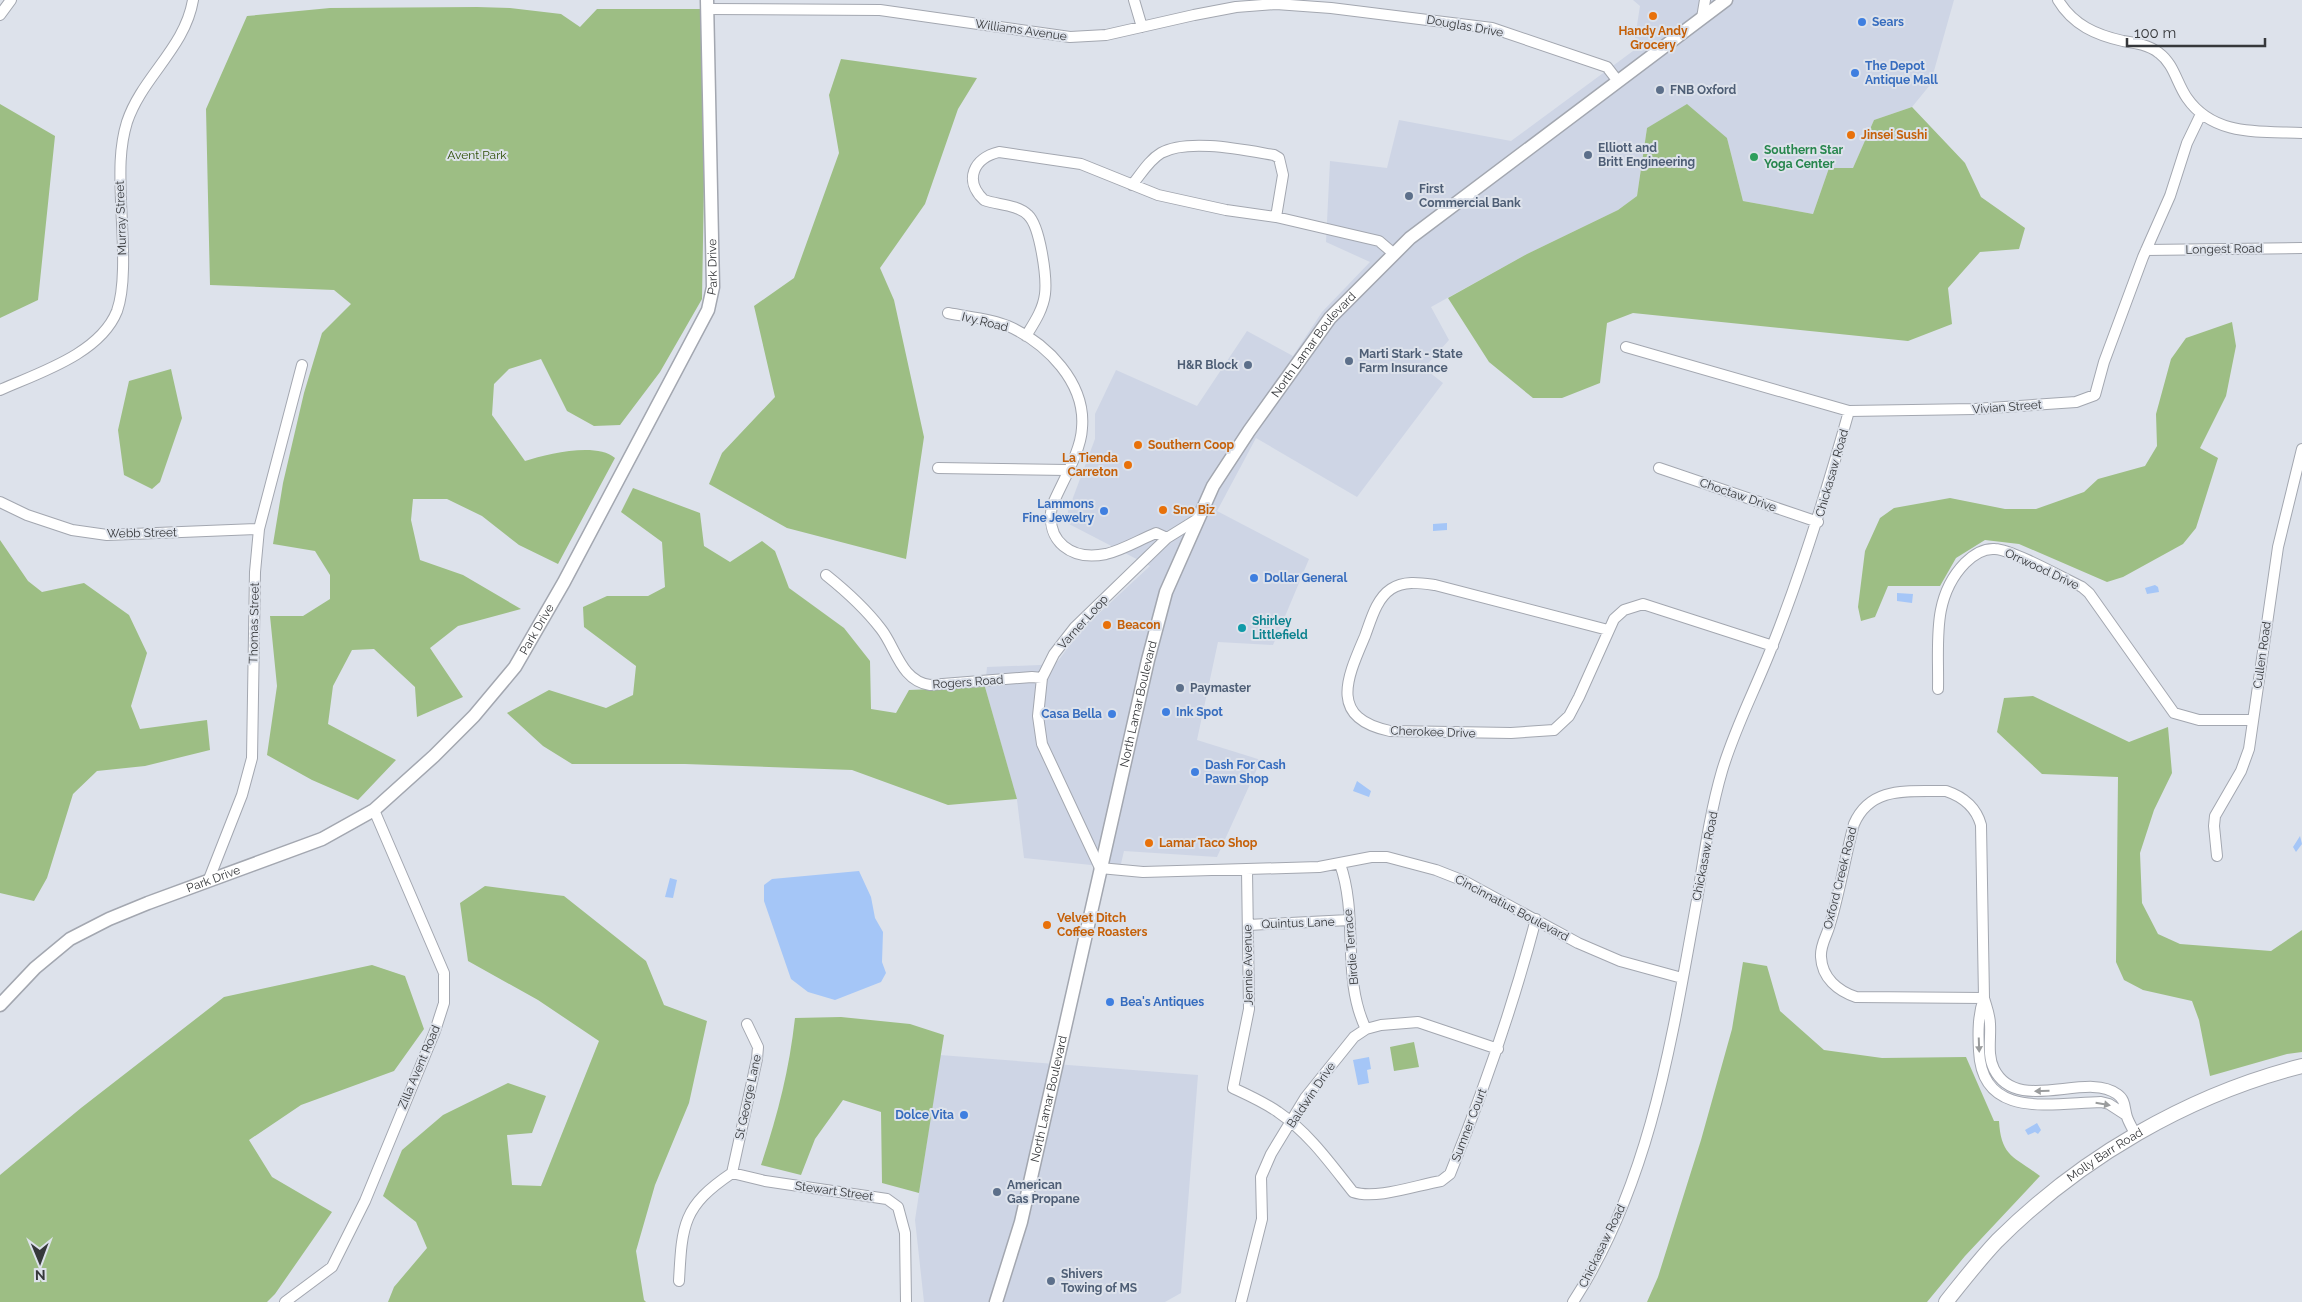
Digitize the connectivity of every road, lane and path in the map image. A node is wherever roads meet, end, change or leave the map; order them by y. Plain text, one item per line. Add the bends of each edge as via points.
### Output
1 (11, 0) edge
2 (193, 0) edge
3 (1134, 0) edge
4 (1704, 0) edge
5 (1726, 0) edge
6 (2058, 0) edge
7 (1332, 4) edge
8 (707, 5) edge
9 (0, 15) edge
10 (1702, 18) junction
11 (1142, 27) junction
12 (1618, 80) junction
13 (2201, 114) junction
14 (2302, 133) edge
15 (1132, 185) junction
16 (1276, 217) junction
17 (2302, 248) edge
18 (2146, 250) junction
19 (1393, 253) junction
20 (948, 313) dead end
21 (1026, 336) junction
22 (1626, 347) dead end
23 (302, 365) dead end
24 (0, 390) edge
25 (1849, 411) junction
26 (2302, 449) edge
27 (938, 468) dead end
28 (1659, 468) dead end
29 (1067, 470) junction
30 (0, 502) edge
31 (1196, 520) junction
32 (1818, 522) junction
33 (259, 529) junction
34 (1167, 538) junction
35 (826, 575) dead end
36 (1608, 630) junction
37 (1773, 646) junction
38 (1042, 678) junction
39 (1938, 689) dead end
40 (2252, 720) junction
41 (374, 810) junction
42 (2217, 856) dead end
43 (1340, 864) junction
44 (1100, 868) junction
45 (1247, 870) junction
46 (209, 879) junction
47 (1536, 919) junction
48 (1349, 920) junction
49 (1248, 925) junction
50 (1682, 978) junction
51 (1984, 998) junction
52 (0, 1004) edge
53 (747, 1024) dead end
54 (1366, 1029) junction
55 (1498, 1049) junction
56 (2302, 1066) edge
57 (1234, 1088) joint
58 (2126, 1115) junction
59 (1292, 1122) junction
60 (2136, 1134) junction
61 (732, 1173) junction
62 (679, 1281) dead end
63 (285, 1302) edge
64 (906, 1302) edge
65 (996, 1302) edge
66 (1241, 1302) edge
67 (1573, 1302) edge
68 (1946, 1302) edge

1 - 9 street
2 - 24 street, Murray Street via 180,39 136,100 124,137 120,174 122,262 116,313 92,343 72,359
3 - 11 street
4 - 10 street
5 - 10 street, North Lamar Boulevard
6 - 13 street via 2078,24 2104,37 2143,45 2160,53 2187,98
7 - 11 street, Williams Avenue via 1236,7
7 - 12 street, Douglas Drive via 1492,28 1607,67
8 - 11 street, Williams Avenue via 880,10 1070,37 1106,35
8 - 41 street, Park Drive via 713,287 708,310 564,582 515,667 470,720
10 - 12 street, North Lamar Boulevard
12 - 19 street, North Lamar Boulevard
13 - 14 street via 2220,126 2248,132
13 - 18 street, Vivian Street
15 - 16 street via 1197,204
15 - 16 street via 1162,153 1180,148 1203,146 1274,155 1279,158 1283,175
15 - 21 street via 1081,164 1026,154 999,152 980,160 973,177 978,195 984,200 1022,211 1033,222 1037,232 1045,293 1039,315
16 - 19 street via 1379,241
17 - 18 street, Longest Road
18 - 25 street, Vivian Street via 2094,395 2090,398 2076,402 1975,410
19 - 31 street, North Lamar Boulevard via 1330,318 1301,357 1213,486
20 - 21 street, Ivy Road via 990,321
21 - 29 street, Ivy Road via 1067,374 1079,400 1082,429
22 - 25 street, Vivian Street
23 - 33 street, Thomas Street
25 - 32 street, Chickasaw Road
26 - 40 street, Cullen Road via 2278,547
27 - 29 street
28 - 32 street, Choctaw Drive
29 - 34 street, Ivy Road via 1050,516 1050,526 1060,545 1081,554 1099,555 1120,550 1156,533
30 - 33 street, Webb Street via 72,530 107,535
31 - 34 street, Varner Loop
31 - 44 street, North Lamar Boulevard via 1166,592
32 - 37 street, Chickasaw Road
33 - 46 street, Thomas Street via 255,572 252,758 242,795
34 - 38 street, Varner Loop via 1075,627 1054,654
35 - 38 street, Rogers Road via 847,591 882,630 900,661 918,682 930,685
36 - 36 street, Cherokee Drive via 1435,585 1403,584 1391,588 1380,599 1351,669 1346,688 1348,700 1363,722 1390,731 1511,733 1554,730 1569,716
36 - 37 street, Cherokee Drive via 1624,610 1643,604
37 - 50 street, Chickasaw Road via 1722,771
38 - 44 street, Varner Loop via 1038,716 1042,744
39 - 40 street, Orrwood Drive via 1942,599 1961,567 1973,555 1995,549 2009,552 2090,593 2174,713 2199,720
40 - 42 street, Cullen Road via 2249,749 2241,772 2215,816
41 - 46 street, Park Drive via 322,839
41 - 63 street, Zilla Avent Road via 444,973 444,1003 436,1031 365,1201 332,1267
43 - 45 street, Cincinnatius Boulevard via 1320,868
43 - 47 street, Cincinnatius Boulevard via 1372,857 1408,862 1464,881
43 - 48 street, Birdie Terrace
44 - 45 street, Cincinnatius Boulevard via 1143,872
44 - 65 street, North Lamar Boulevard via 1020,1222
45 - 49 street, Jennie Avenue
46 - 52 street, Park Drive via 110,919 70,939 35,968
47 - 50 street, Cincinnatius Boulevard via 1578,943 1620,960
47 - 55 street, Sumner Court
48 - 49 street, Quintus Lane
48 - 54 street, Birdie Terrace via 1356,1003
49 - 57 street, Jennie Avenue via 1249,1009
50 - 67 street, Chickasaw Road via 1661,1086 1637,1170 1614,1228
51 - 51 street, Oxford Creek Road via 1982,849 1978,815 1966,801 1946,791 1882,795 1869,801 1860,810 1854,824 1830,926 1822,945 1826,977 1846,994 1856,997
58 -> 51 street, Oxford Creek Road via 2126,1105 2118,1094 2106,1088 2024,1090 1999,1078 1992,1066 1990,1021
51 -> 58 street, Oxford Creek Road via 1979,1013 1980,1069 1993,1089 2014,1103 2101,1102
53 - 61 street, St George Lane via 758,1047 757,1059
54 - 55 street, Baldwin Drive via 1390,1023 1418,1022
54 - 59 street, Baldwin Drive via 1342,1050
55 - 59 street, Sumner Court via 1450,1174 1441,1180 1371,1195 1353,1192
56 - 60 main road, Molly Barr Road via 2265,1076 2199,1102
57 - 59 street, Sumner Court
58 - 60 street, Oxford Creek Road
59 - 66 street, Baldwin Drive via 1271,1154 1261,1177 1262,1219
60 - 68 main road, Molly Barr Road via 2041,1202 1997,1242
61 - 62 street via 703,1195 688,1216 683,1230
61 - 64 street, Stewart Street via 766,1182 887,1199 898,1207 905,1233

